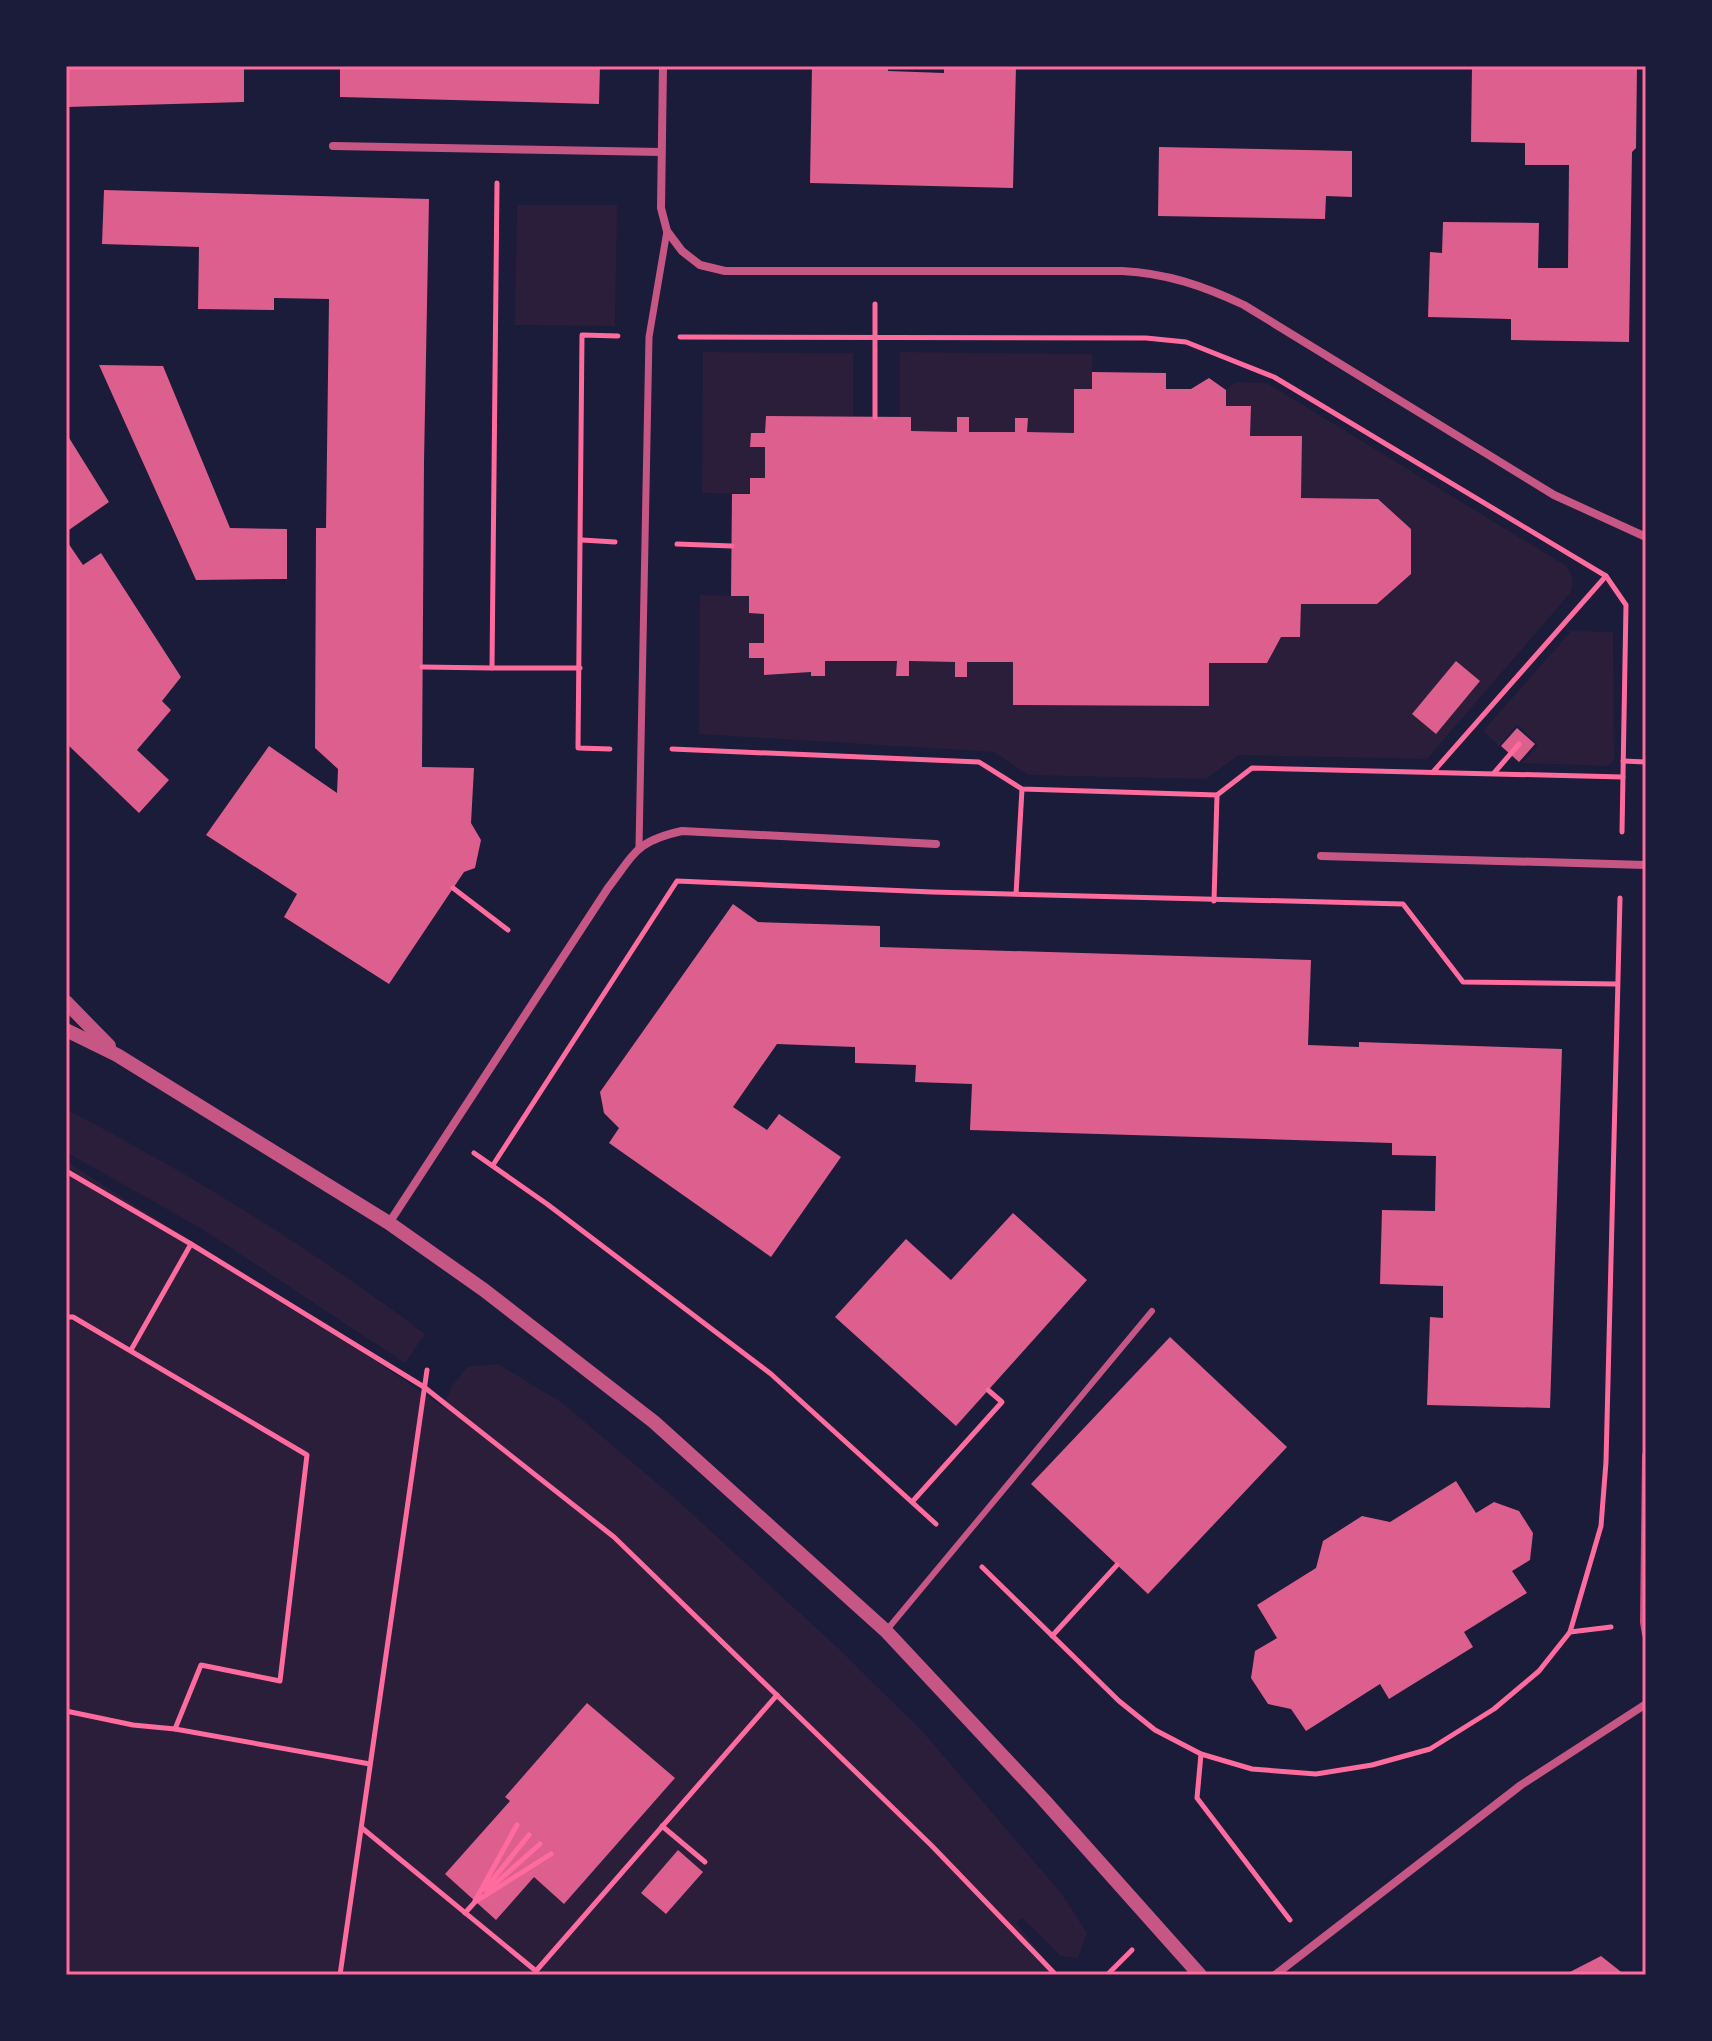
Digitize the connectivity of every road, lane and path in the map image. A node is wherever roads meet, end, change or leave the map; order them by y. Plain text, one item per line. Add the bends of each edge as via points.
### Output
1 (663, 66) edge
2 (333, 146) dead end
3 (497, 150) junction
4 (661, 152) junction
5 (667, 231) junction
6 (875, 271) junction
7 (649, 337) junction
8 (875, 337) junction
9 (875, 417) dead end
10 (1646, 537) edge
11 (1606, 576) junction
12 (422, 667) dead end
13 (492, 668) junction
14 (580, 668) junction
15 (1519, 744) dead end
16 (641, 749) junction
17 (1623, 761) junction
18 (1646, 762) edge
19 (1433, 772) junction
20 (1493, 773) junction
21 (1623, 777) junction
22 (1022, 789) junction
23 (1217, 795) junction
24 (936, 844) dead end
25 (639, 847) junction
26 (1321, 856) dead end
27 (1621, 864) junction
28 (1646, 865) edge
29 (453, 888) dead end
30 (1016, 894) junction
31 (1214, 901) junction
32 (508, 930) dead end
33 (1616, 984) junction
34 (66, 1002) edge
35 (66, 1030) edge
36 (117, 1055) junction
37 (447, 1136) junction
38 (493, 1165) junction
39 (66, 1171) edge
40 (389, 1223) junction
41 (191, 1244) junction
42 (1152, 1311) dead end
43 (66, 1317) edge
44 (131, 1350) junction
45 (427, 1370) dead end
46 (424, 1387) junction
47 (988, 1390) dead end
48 (1646, 1456) edge
49 (912, 1502) junction
50 (959, 1544) junction
51 (1117, 1565) dead end
52 (1644, 1622) junction
53 (886, 1631) junction
54 (1570, 1632) junction
55 (1646, 1634) edge
56 (1052, 1636) junction
57 (777, 1695) junction
58 (1646, 1704) edge
59 (66, 1711) edge
60 (175, 1729) junction
61 (1201, 1754) junction
62 (370, 1764) junction
63 (517, 1825) dead end
64 (662, 1826) junction
65 (361, 1827) junction
66 (529, 1835) dead end
67 (540, 1844) dead end
68 (551, 1854) dead end
69 (705, 1862) dead end
70 (475, 1902) junction
71 (465, 1913) junction
72 (1311, 1947) junction
73 (340, 1975) edge
74 (1056, 1975) edge
75 (1200, 1975) edge
76 (1275, 1975) edge

1 - 4 street
2 - 3 street
3 - 4 street
3 - 13 path
4 - 5 street via 661,208
5 - 6 street via 700,265 725,271
5 - 7 street
6 - 8 path
6 - 10 street via 1147,272 1209,288 1554,495
7 - 8 path
7 - 14 path via 582,335
7 - 16 street
8 - 9 path
8 - 11 path via 1186,342 1274,377
11 - 17 path via 1626,605
11 - 19 path
12 - 13 path
13 - 14 path
14 - 16 path via 578,748
15 - 20 path
16 - 22 path via 979,762
16 - 25 street
17 - 18 path
17 - 21 path
19 - 20 path
19 - 23 path via 1252,768
20 - 21 path
21 - 27 path
22 - 23 path
22 - 30 path
23 - 31 path
24 - 25 street via 682,831
25 - 37 street
26 - 27 street
27 - 28 street
27 - 33 path
29 - 32 path
30 - 31 path
30 - 38 path via 677,881
31 - 33 path via 1403,904 1463,982
33 - 54 path via 1606,1462 1601,1526
34 - 36 street
35 - 36 street
36 - 40 street
37 - 38 path
37 - 40 street
38 - 49 path via 771,1374
39 - 41 path
40 - 53 street via 654,1422
41 - 44 path
41 - 46 path
42 - 50 lane
43 - 44 path
44 - 60 path via 307,1455 280,1681 201,1665
45 - 46 path
46 - 57 path via 614,1537
46 - 62 path
47 - 49 path via 1002,1402
48 - 52 street
49 - 50 path
50 - 53 lane
50 - 56 path
51 - 56 path
52 - 54 path
52 - 55 street
53 - 75 street
54 - 61 path via 1539,1671 1494,1709 1430,1749 1316,1774 1252,1769
56 - 61 path via 1155,1730
57 - 64 path
57 - 74 path
58 - 72 street via 1521,1785
59 - 60 path
60 - 62 path
61 - 72 path via 1197,1798
62 - 65 path
63 - 70 path
64 - 69 path
64 - 71 path via 536,1971
65 - 71 path
65 - 73 path
66 - 70 path
67 - 70 path
68 - 70 path
70 - 71 path
72 - 76 street

